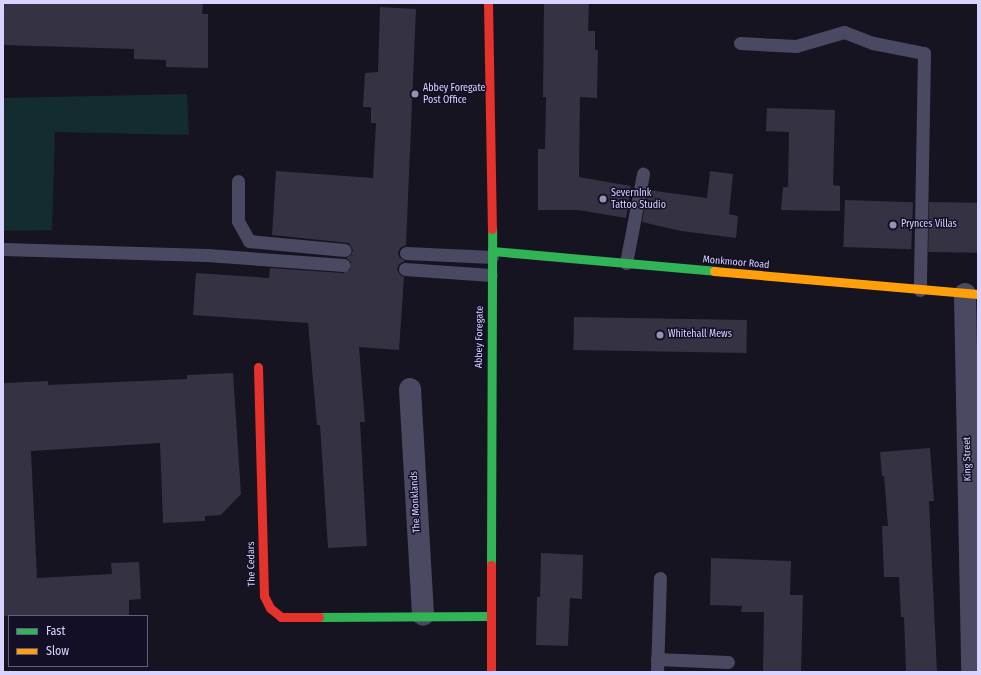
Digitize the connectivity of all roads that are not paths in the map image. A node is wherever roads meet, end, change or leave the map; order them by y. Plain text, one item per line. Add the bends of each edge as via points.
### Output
1 (488, 3) edge
2 (740, 43) dead end
3 (643, 174) dead end
4 (238, 181) dead end
5 (3, 249) edge
6 (345, 250) dead end
7 (406, 253) dead end
8 (492, 254) junction
9 (626, 264) junction
10 (344, 265) dead end
11 (405, 269) dead end
12 (491, 275) junction
13 (920, 290) junction
14 (972, 294) edge
15 (258, 367) dead end
16 (410, 389) dead end
17 (660, 578) dead end
18 (423, 615) junction
19 (490, 616) junction
20 (657, 659) junction
21 (728, 662) dead end
22 (491, 672) edge
23 (656, 672) edge
24 (972, 672) edge

1 - 8 street, Abbey Foregate
2 - 13 lane via 796,46 844,32 873,43 924,53
3 - 9 lane
4 - 6 lane via 238,220 249,241
5 - 10 lane via 207,255
7 - 8 lane
8 - 9 street, Monkmoor Road
8 - 12 street, Abbey Foregate
9 - 13 street, Monkmoor Road
11 - 12 lane
12 - 19 street, Abbey Foregate
13 - 14 street, Monkmoor Road
14 - 24 street, King Street
15 - 18 street, The Cedars via 264,596 270,608 281,617
16 - 18 street, The Monklands
17 - 20 lane
18 - 19 street, The Cedars
19 - 22 street, Abbey Foregate
20 - 21 lane
20 - 23 lane

